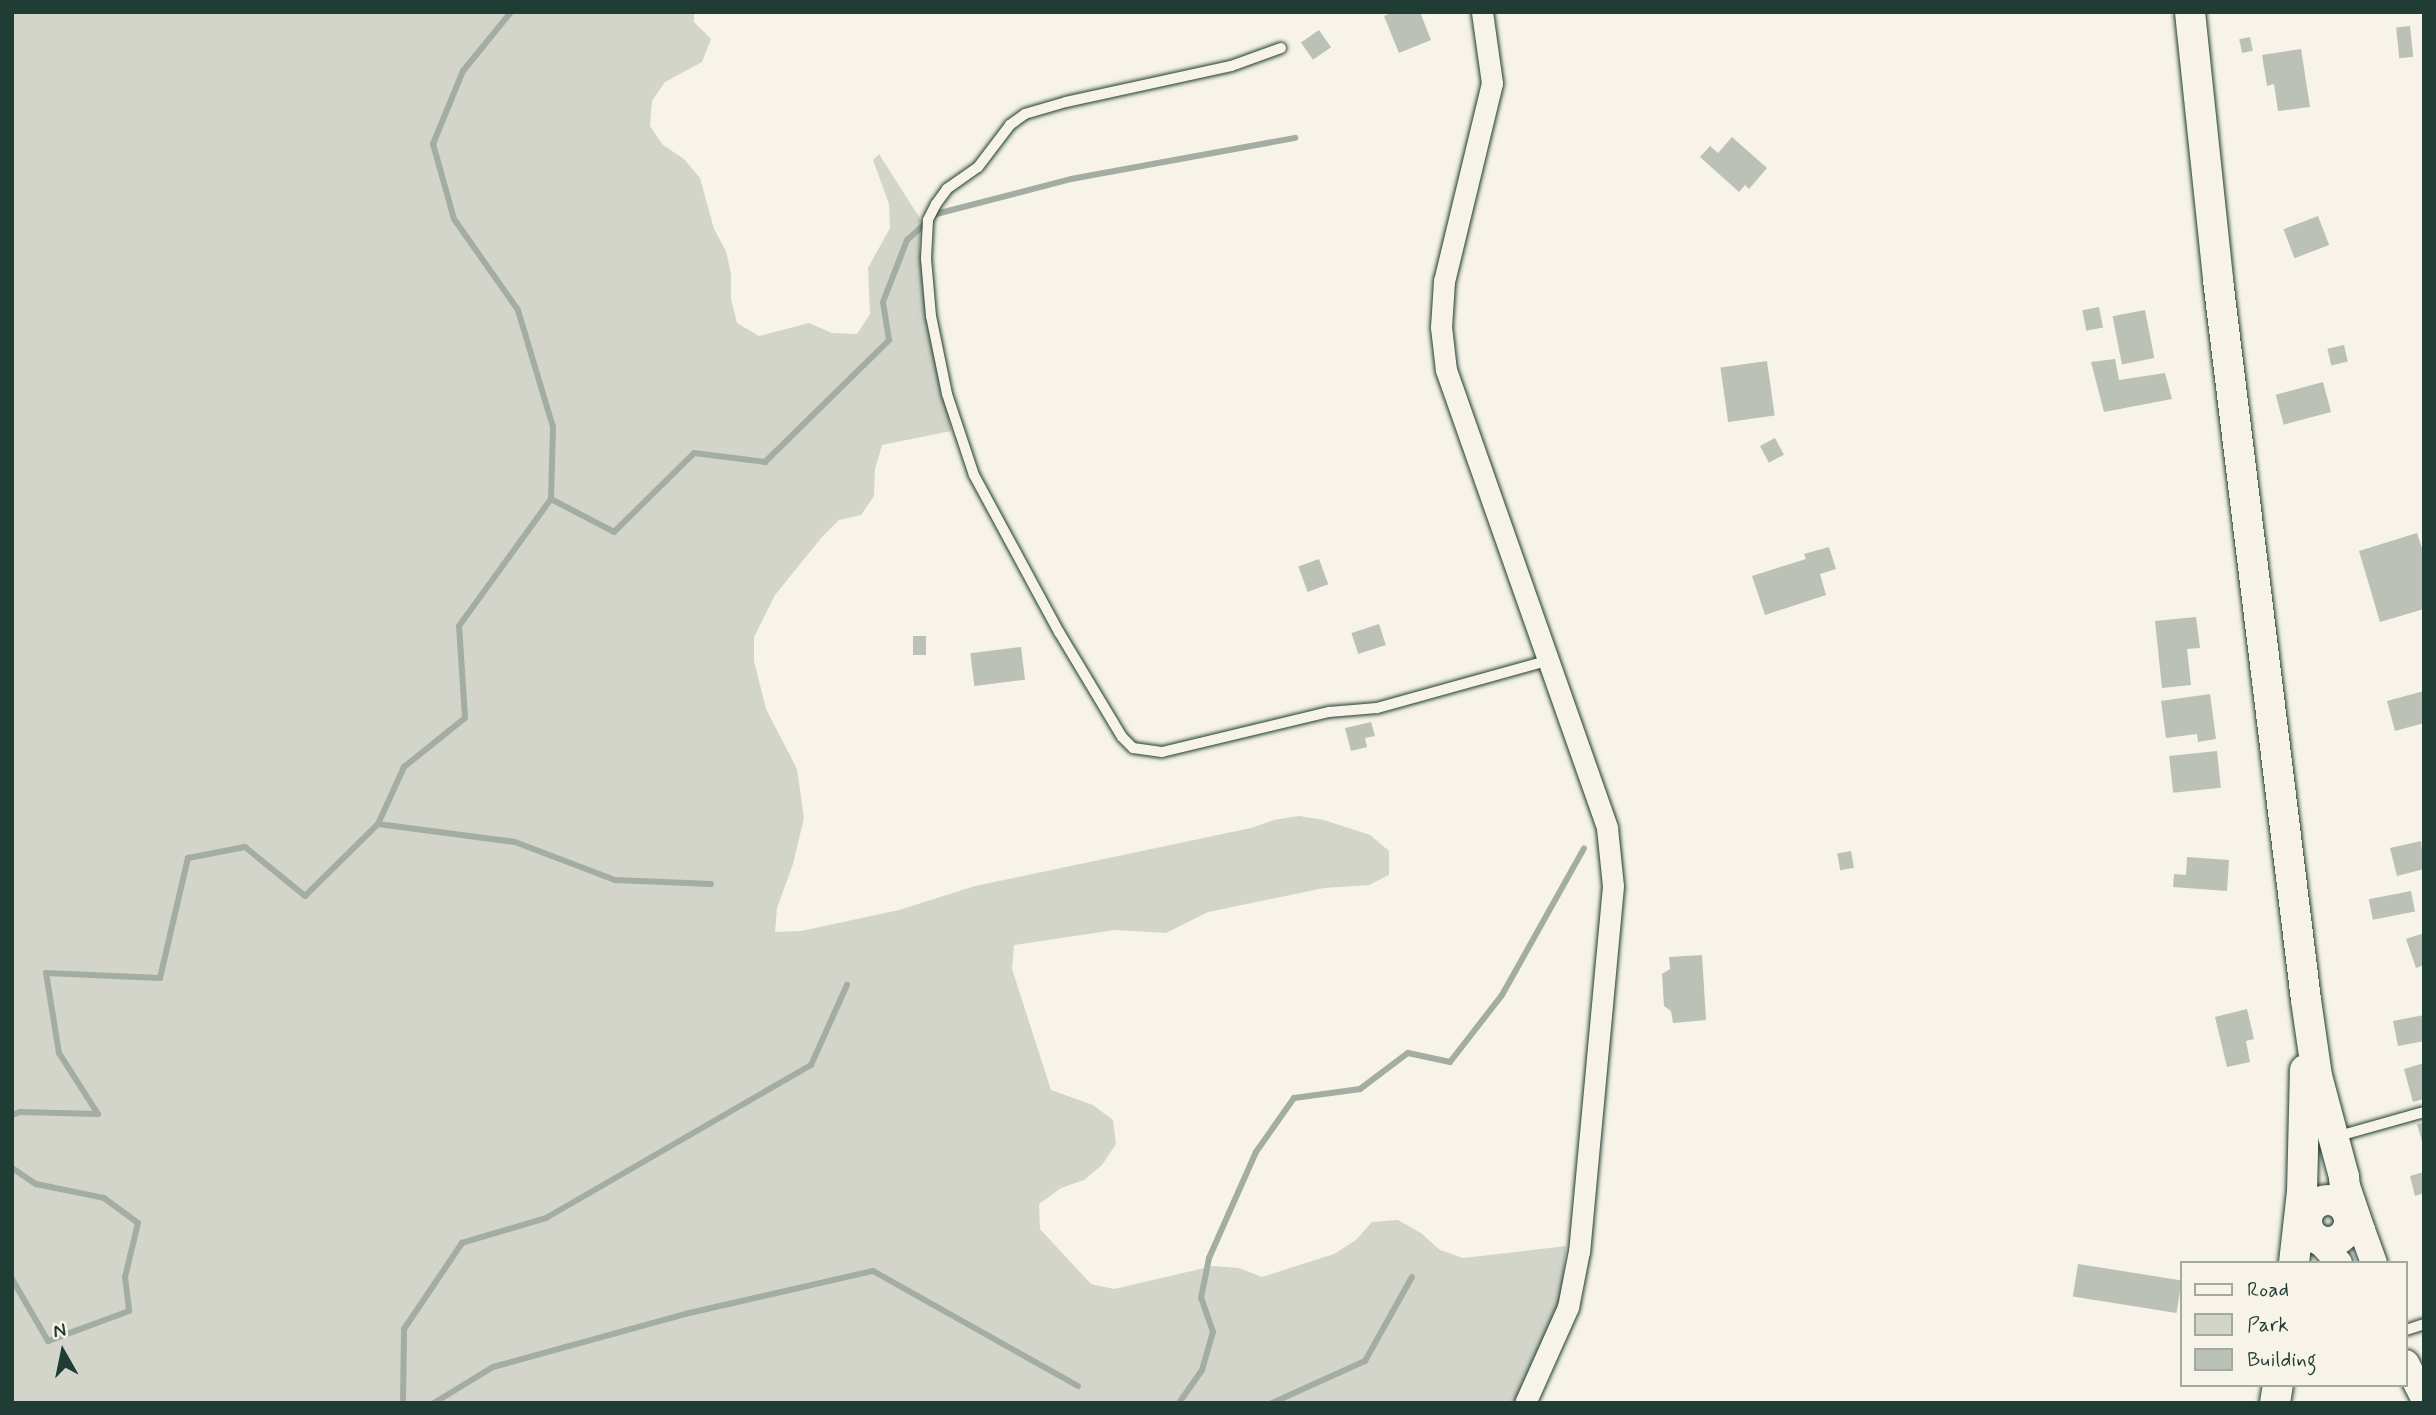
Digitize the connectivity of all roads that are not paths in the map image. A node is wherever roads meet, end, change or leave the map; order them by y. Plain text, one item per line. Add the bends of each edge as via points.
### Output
1 (1482, 12) edge
2 (2190, 12) edge
3 (1281, 48) dead end
4 (1546, 661) junction
5 (2306, 1000) junction
6 (2424, 1112) edge
7 (2333, 1138) junction
8 (2325, 1235) edge
9 (2370, 1261) edge
10 (2408, 1367) edge
11 (2424, 1398) edge
12 (1525, 1403) edge

1 - 4 street via 1492,83 1444,281 1441,327 1446,370
2 - 5 main road
3 - 4 lane via 1231,66 1025,114 1010,125 978,167 947,189 936,204 928,220 926,259 931,316 947,394 974,475 1059,632 1133,748 1162,752 1329,712 1377,708
4 - 12 street via 1607,828 1613,886 1580,1251 1567,1307
5 - 7 main road via 2317,1076
5 - 8 main road
6 - 7 lane
7 - 8 main road via 2344,1177
8 - 9 street
10 - 11 street

